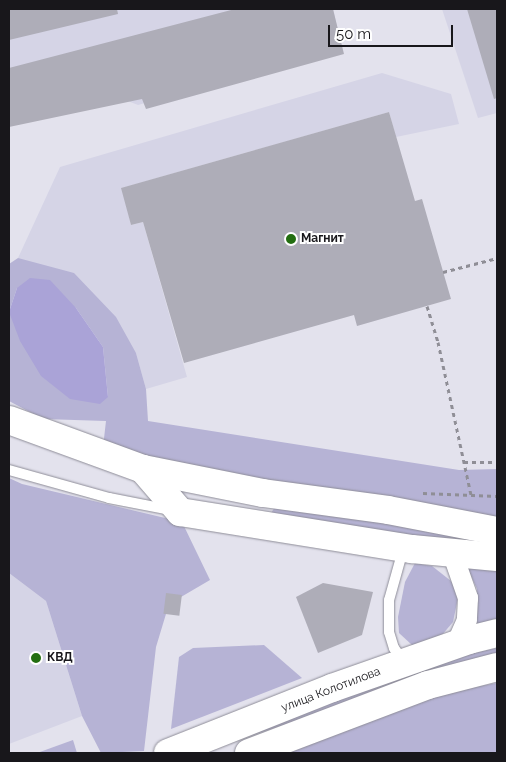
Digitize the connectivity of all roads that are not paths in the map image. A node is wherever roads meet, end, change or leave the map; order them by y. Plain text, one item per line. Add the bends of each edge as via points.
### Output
1 (9, 420) edge
2 (143, 469) junction
3 (9, 470) edge
4 (180, 512) junction
5 (497, 531) edge
6 (403, 548) junction
7 (454, 555) junction
8 (497, 557) edge
9 (497, 633) edge
10 (456, 645) junction
11 (404, 663) junction
12 (497, 667) edge
13 (168, 753) edge
14 (249, 753) edge

1 - 2 main road
2 - 4 main road
2 - 5 main road via 263,493 388,510
3 - 4 lane via 109,498
4 - 6 main road
6 - 7 main road
6 - 11 lane via 389,600 389,632
7 - 8 main road
7 - 10 street via 468,598 467,620
9 - 10 main road, улица Колотилова
10 - 11 main road, улица Колотилова
11 - 13 main road, улица Колотилова
12 - 14 main road via 419,688

